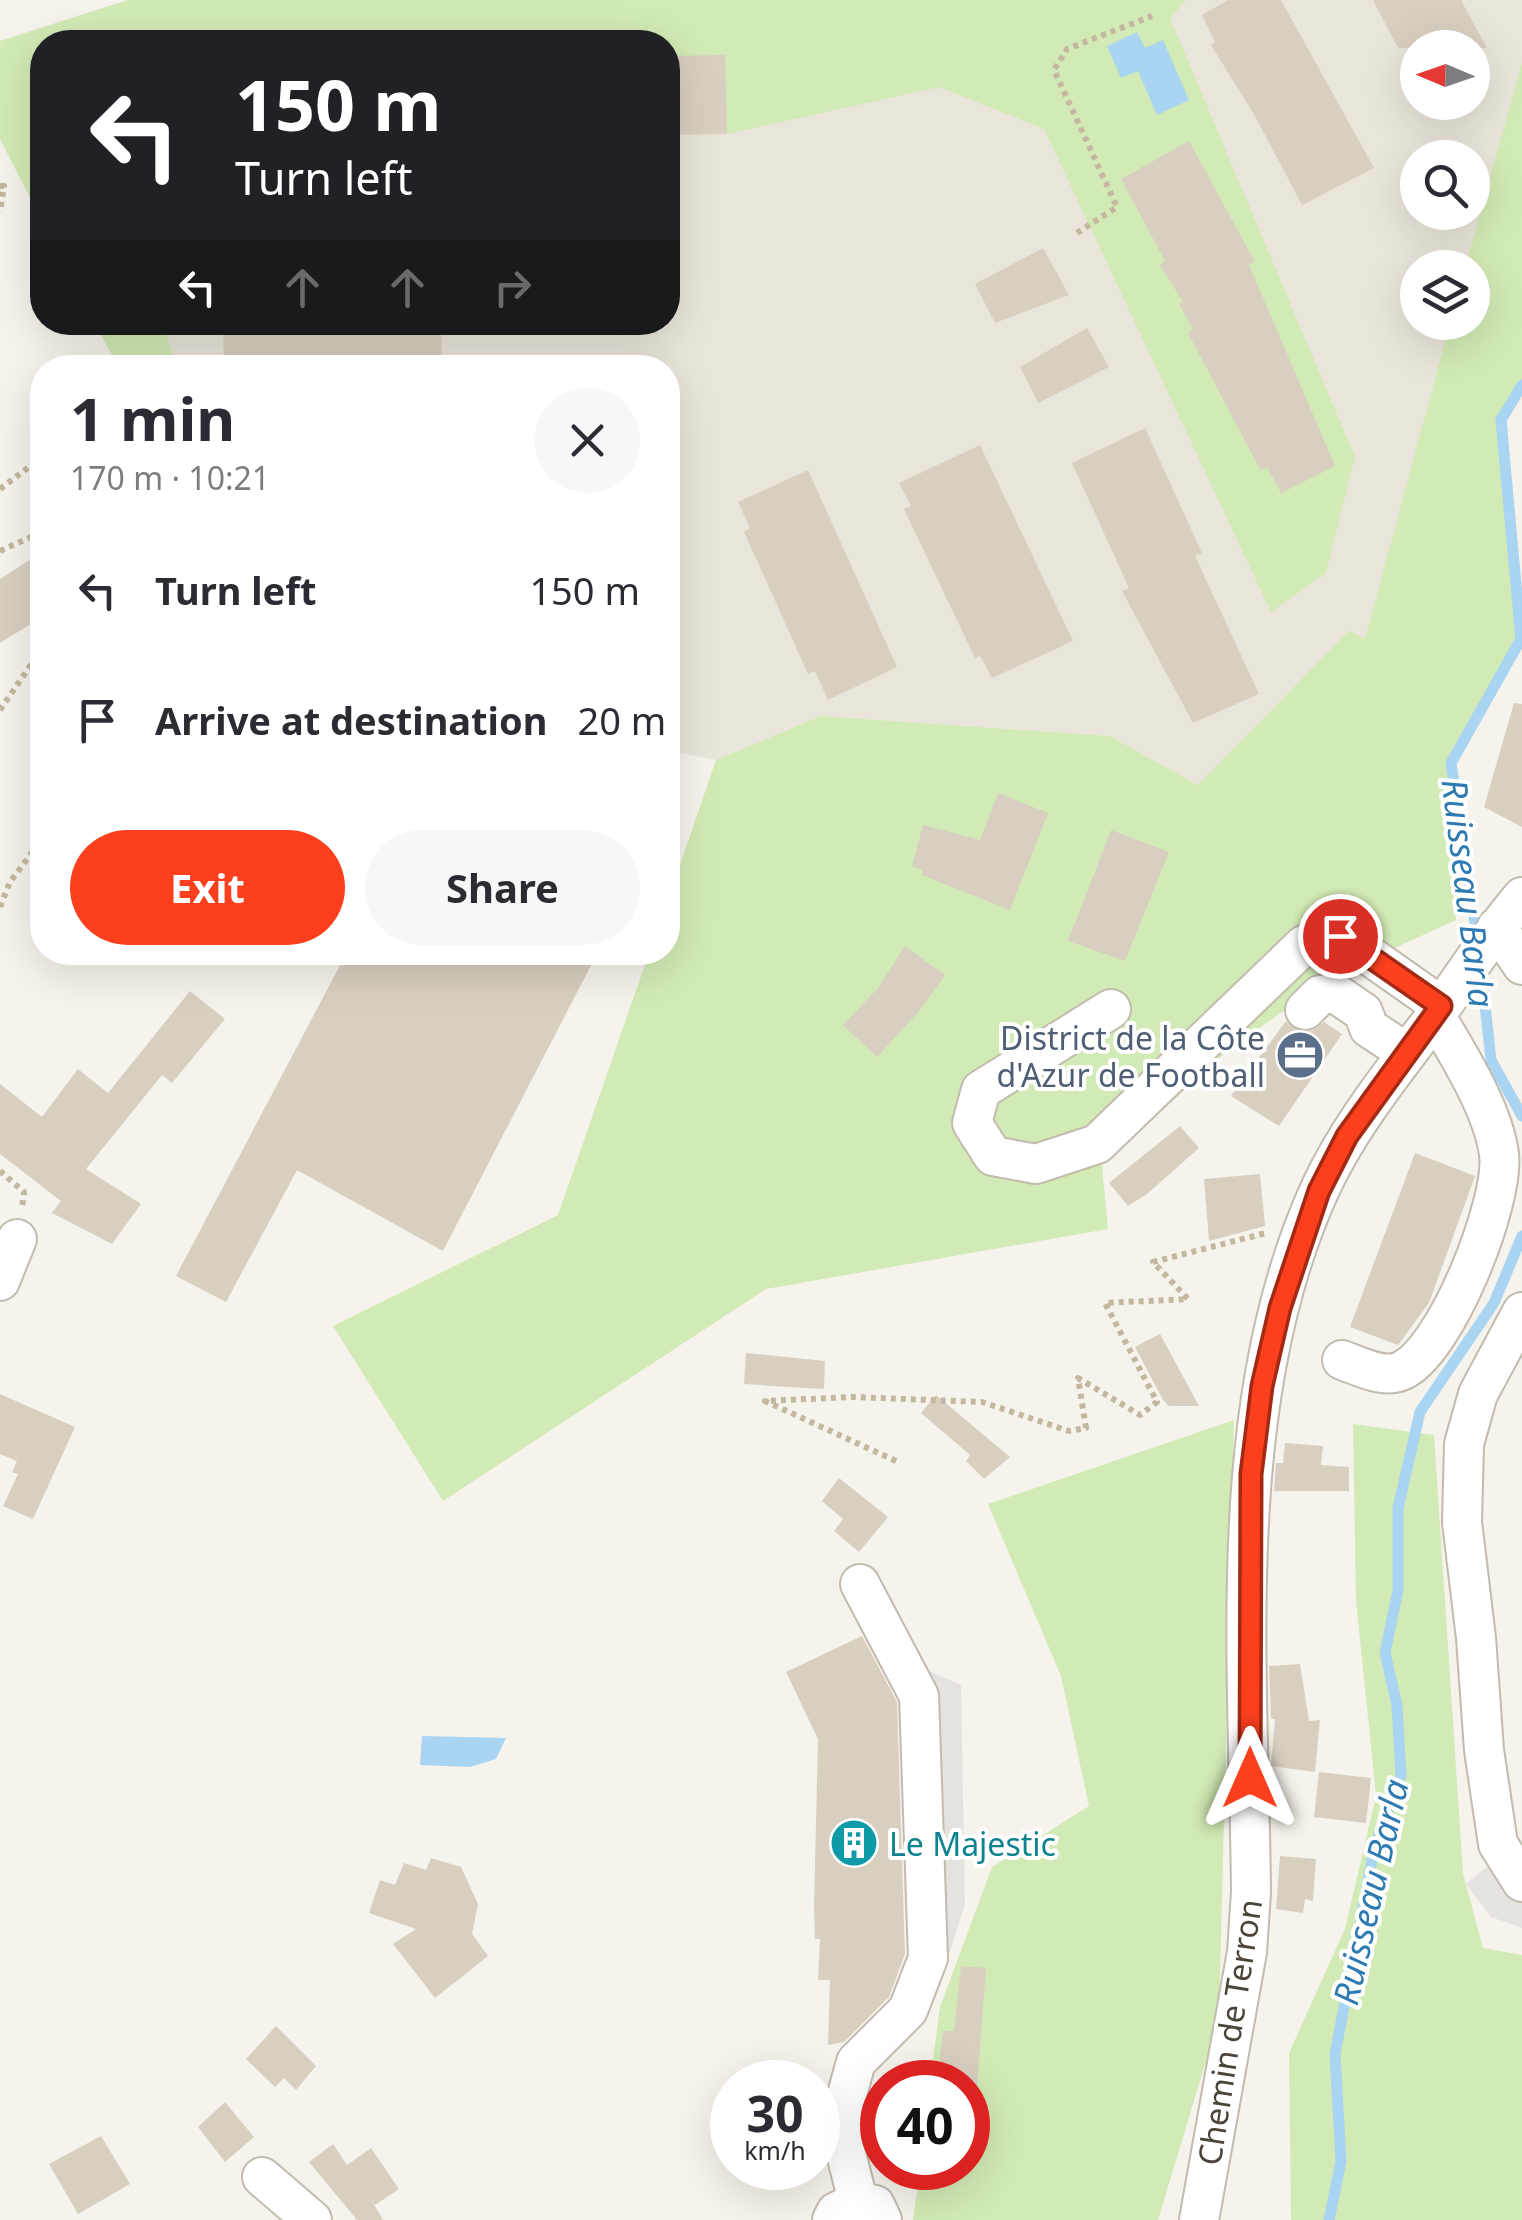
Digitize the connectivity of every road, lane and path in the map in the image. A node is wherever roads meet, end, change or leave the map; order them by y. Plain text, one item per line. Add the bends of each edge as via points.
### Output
1 (1152, 16) dead end
2 (0, 186) edge
3 (0, 212) edge
4 (1077, 233) dead end
5 (30, 466) edge
6 (0, 489) edge
7 (30, 537) edge
8 (0, 550) edge
9 (30, 666) edge
10 (0, 710) edge
11 (30, 855) edge
12 (1522, 896) edge
13 (0, 907) edge
14 (1491, 933) junction
15 (1522, 965) edge
16 (1445, 1000) junction
17 (1111, 1009) dead end
18 (1306, 1010) dead end
19 (1407, 1053) junction
20 (1302, 1238) junction
21 (18, 1239) dead end
22 (0, 1280) edge
23 (1522, 1312) edge
24 (1342, 1360) dead end
25 (896, 1462) dead end
26 (860, 1584) dead end
27 (1522, 1882) edge
28 (262, 2177) dead end
29 (858, 2214) edge
30 (312, 2220) edge
31 (1199, 2220) edge

1 - 4 path via 1067,49 1054,70 1117,207
2 - 3 path
5 - 6 path
7 - 8 path
9 - 10 path
11 - 13 path
12 - 14 street, Chemin de Terron
14 - 15 street
14 - 16 street, Chemin de Terron
16 - 17 street via 1340,936 1304,945 1097,1144 1036,1164 992,1156 972,1123 981,1090
16 - 19 street, Chemin de Terron
16 - 24 street via 1499,1154 1494,1208 1452,1312 1415,1362 1387,1373
18 - 19 street via 1320,994 1335,993 1363,1012 1369,1028
19 - 20 street, Chemin de Terron via 1347,1136
20 - 25 path via 1262,1233 1153,1262 1188,1299 1105,1302 1157,1402 1140,1414 1078,1378 1086,1428 1069,1431 982,1402 765,1401
20 - 31 street, Chemin de Terron via 1280,1308 1252,1452 1248,1952
21 - 22 street
23 - 27 street via 1478,1394 1464,1444 1462,1522 1498,1844
26 - 29 street via 919,1696 928,1958 908,2010 856,2062 846,2098 842,2138
28 - 30 street

